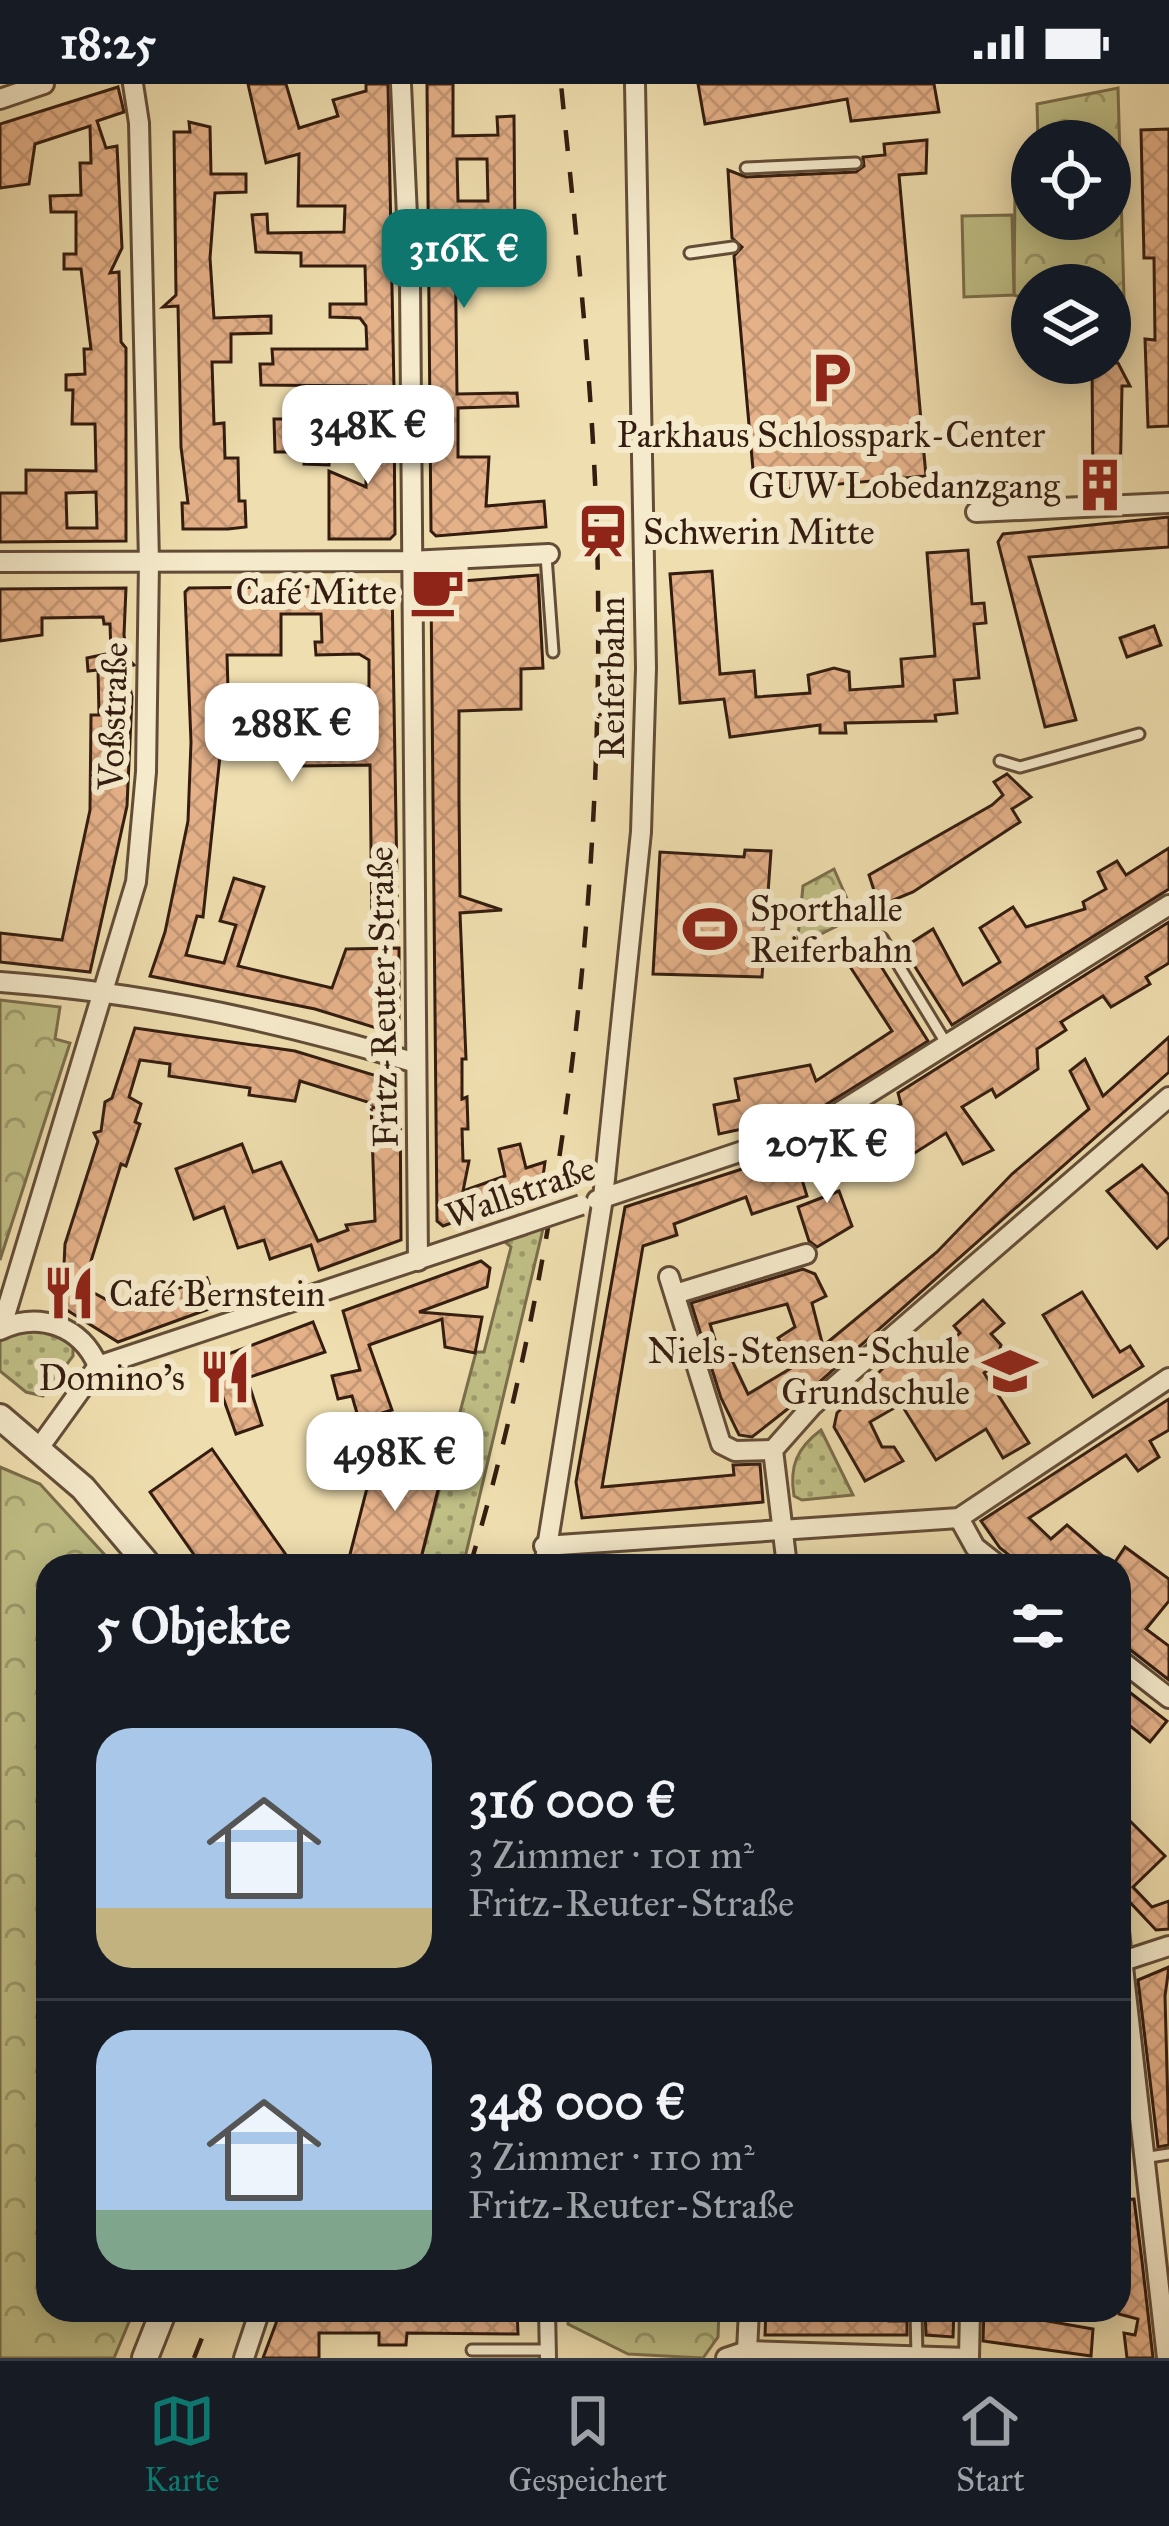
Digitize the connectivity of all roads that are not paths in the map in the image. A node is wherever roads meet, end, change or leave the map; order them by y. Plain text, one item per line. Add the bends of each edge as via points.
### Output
1 (44, 84) edge
2 (133, 84) edge
3 (401, 84) edge
4 (634, 84) edge
5 (0, 99) edge
6 (856, 163) dead end
7 (746, 167) dead end
8 (733, 248) dead end
9 (690, 253) dead end
10 (1169, 502) edge
11 (976, 512) dead end
12 (547, 554) joint
13 (410, 561) junction
14 (0, 562) edge
15 (148, 562) junction
16 (553, 652) dead end
17 (1138, 734) dead end
18 (1000, 761) dead end
19 (1169, 905) edge
20 (882, 938) dead end
21 (0, 982) edge
22 (101, 990) junction
23 (946, 1043) junction
24 (416, 1063) junction
25 (1169, 1097) edge
26 (603, 1198) junction
27 (806, 1254) dead end
28 (418, 1261) junction
29 (0, 1329) edge
30 (98, 1366) junction
31 (1169, 1378) edge
32 (0, 1417) edge
33 (39, 1448) junction
34 (773, 1450) junction
35 (958, 1518) junction
36 (779, 1531) junction
37 (975, 1547) junction
38 (139, 1554) edge
39 (544, 1554) edge
40 (563, 1554) edge
41 (784, 1554) edge
42 (971, 1554) edge
43 (984, 1554) edge
44 (1131, 1665) edge
45 (1169, 1698) edge
46 (1169, 1946) edge
47 (1131, 1958) edge
48 (1131, 2094) edge
49 (1169, 2153) edge
50 (1142, 2158) junction
51 (159, 2322) edge
52 (256, 2322) edge
53 (547, 2322) edge
54 (749, 2322) edge
55 (916, 2322) edge
56 (970, 2322) edge
57 (472, 2350) dead end
58 (748, 2351) junction
59 (548, 2354) edge
60 (917, 2357) edge
61 (145, 2358) edge
62 (244, 2358) edge
63 (726, 2358) edge
64 (969, 2358) edge
65 (1167, 2358) edge

1 - 5 street
2 - 15 street, Voßstraße
3 - 13 street, Fritz-Reuter-Straße
4 - 26 street, Reiferbahn via 644,776
6 - 7 lane
8 - 9 lane
10 - 11 street
12 - 13 street
12 - 16 lane
13 - 15 street
13 - 24 street, Fritz-Reuter-Straße
14 - 15 street
15 - 22 street, Voßstraße via 136,881
17 - 18 lane via 1020,766
19 - 23 street, Wallstraße
20 - 23 lane
21 - 22 street
22 - 24 street via 298,1027
22 - 29 street, Voßstraße
23 - 26 street, Wallstraße via 817,1126
24 - 28 street, Fritz-Reuter-Straße
25 - 34 street via 829,1391
26 - 28 street, Wallstraße, bridge
26 - 39 street, Reiferbahn
27 - 34 street via 672,1286 721,1444
28 - 30 street, Wallstraße
29 - 30 street via 26,1318 64,1328 89,1346
30 - 33 street
31 - 35 street
32 - 33 street
33 - 38 street
34 - 36 street
35 - 36 street
35 - 37 street
36 - 40 street
36 - 41 street
37 - 42 street
37 - 43 street
44 - 45 street
46 - 47 street
48 - 50 street
49 - 50 lane
50 - 65 street
51 - 61 street
52 - 62 street
53 - 59 street
54 - 58 street
55 - 60 lane
56 - 64 street
57 - 59 lane
58 - 60 street
58 - 63 street
60 - 64 street

